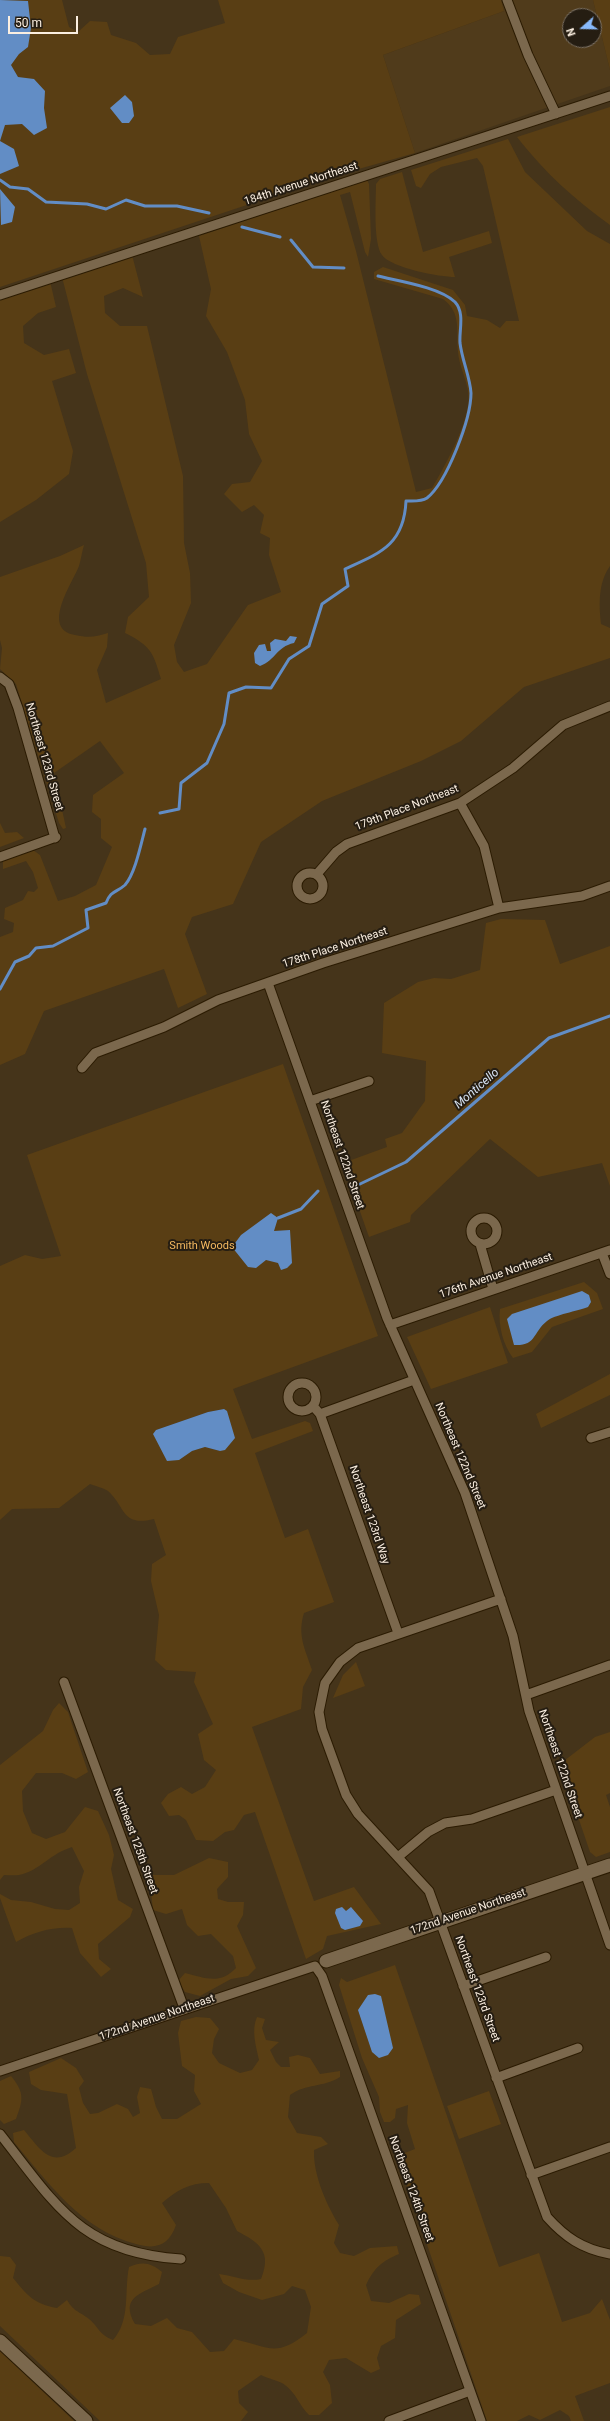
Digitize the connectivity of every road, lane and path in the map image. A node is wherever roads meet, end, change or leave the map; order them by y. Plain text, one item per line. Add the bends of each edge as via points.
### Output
1 (507, 0) edge
2 (610, 96) edge
3 (556, 114) junction
4 (0, 294) edge
5 (0, 677) edge
6 (610, 706) edge
7 (460, 803) junction
8 (0, 857) edge
9 (317, 874) dead end
10 (610, 886) edge
11 (499, 908) junction
12 (268, 983) junction
13 (82, 1068) dead end
14 (369, 1081) dead end
15 (310, 1101) junction
16 (480, 1244) dead end
17 (606, 1251) edge
18 (610, 1274) edge
19 (493, 1289) junction
20 (390, 1325) junction
21 (414, 1380) junction
22 (313, 1406) dead end
23 (320, 1414) junction
24 (610, 1432) edge
25 (591, 1438) dead end
26 (501, 1599) junction
27 (398, 1633) junction
28 (610, 1665) edge
29 (64, 1682) dead end
30 (526, 1695) junction
31 (556, 1790) junction
32 (398, 1857) junction
33 (610, 1865) edge
34 (585, 1874) junction
35 (440, 1922) junction
36 (610, 1945) edge
37 (546, 1957) dead end
38 (320, 1963) junction
39 (463, 1986) junction
40 (184, 2008) junction
41 (578, 2048) dead end
42 (0, 2071) edge
43 (496, 2078) junction
44 (0, 2134) edge
45 (610, 2147) edge
46 (531, 2175) junction
47 (610, 2254) edge
48 (181, 2258) dead end
49 (0, 2341) edge
50 (470, 2391) junction
51 (86, 2421) edge
52 (389, 2421) edge
53 (481, 2421) edge

1 - 3 street via 528,55
2 - 3 street, 184th Avenue Northeast
3 - 4 street, 184th Avenue Northeast
5 - 8 street, Northeast 123rd Street via 9,684 55,837
6 - 7 street, 179th Place Northeast via 563,725 513,768
7 - 9 street, 179th Place Northeast via 347,844 336,852
7 - 11 street via 484,846
10 - 11 street, 178th Place Northeast via 582,896
11 - 12 street, 178th Place Northeast via 323,963
12 - 13 street, 178th Place Northeast via 218,1000 164,1027 95,1053
12 - 15 street, Northeast 122nd Street
14 - 15 street
15 - 20 street, Northeast 122nd Street
16 - 19 street
17 - 18 street
17 - 19 street, 176th Avenue Northeast
19 - 20 street, 176th Avenue Northeast
20 - 21 street, Northeast 122nd Street
21 - 23 street
21 - 26 street, Northeast 122nd Street via 465,1493
22 - 23 street, Northeast 123rd Way
23 - 27 street, Northeast 123rd Way
24 - 25 street
26 - 27 street, Northeast 123rd Street
26 - 30 street, Northeast 122nd Street via 513,1636
27 - 32 street, Northeast 123rd Street via 358,1648 340,1662 325,1683 319,1712 322,1729 346,1795 358,1814
28 - 30 street
29 - 40 street, Northeast 125th Street
30 - 31 street, Northeast 122nd Street
31 - 32 street via 472,1819 445,1823 428,1832
31 - 34 street, Northeast 122nd Street
32 - 35 street, Northeast 123rd Street via 429,1891
33 - 34 street, 172nd Avenue Northeast
34 - 35 street, 172nd Avenue Northeast
34 - 36 street, Northeast 122nd Street
35 - 38 street, 172nd Avenue Northeast
35 - 39 street, Northeast 123rd Street
37 - 39 street
38 - 40 street, 172nd Avenue Northeast
38 - 50 street, Northeast 124th Street via 322,1976
39 - 43 street, Northeast 123rd Street
40 - 42 street, 172nd Avenue Northeast
41 - 43 street
43 - 46 street, Northeast 123rd Street
44 - 48 street via 62,2211 87,2232 136,2254
45 - 46 street
46 - 47 street, Northeast 123rd Street via 547,2217 562,2234 592,2251
49 - 51 street
50 - 52 street
50 - 53 street, Northeast 124th Street

